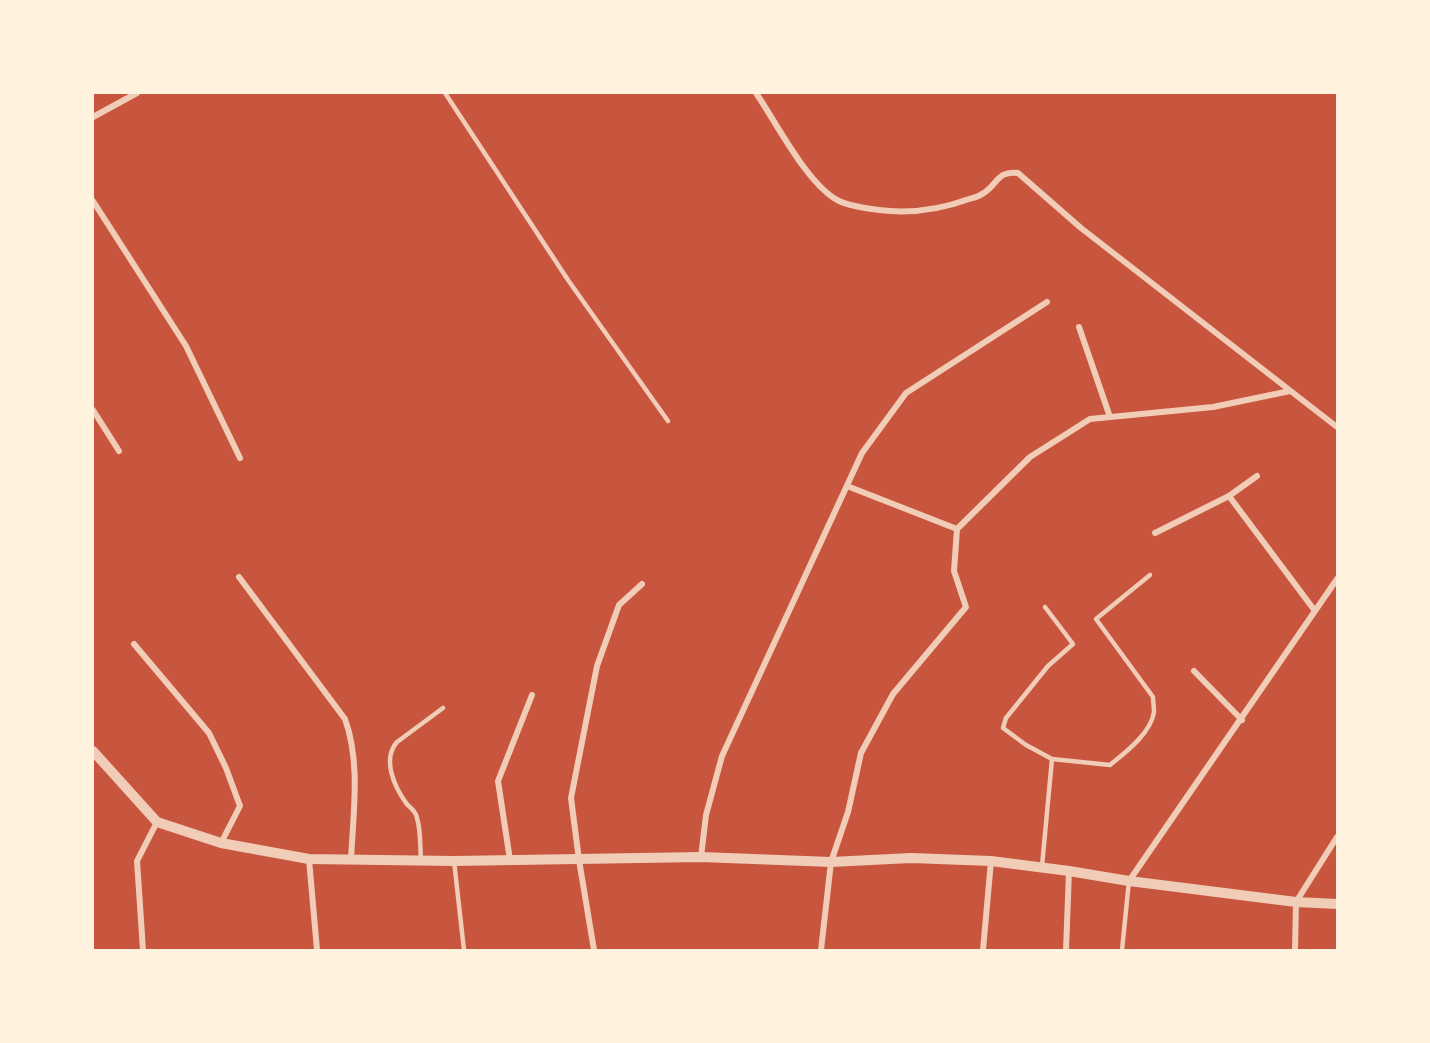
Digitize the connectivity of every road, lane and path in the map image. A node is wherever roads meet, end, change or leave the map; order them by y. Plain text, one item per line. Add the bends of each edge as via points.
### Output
1 (137, 93) edge
2 (445, 93) edge
3 (756, 93) edge
4 (93, 117) edge
5 (93, 201) edge
6 (1047, 302) dead end
7 (1078, 327) dead end
8 (1290, 391) junction
9 (93, 410) edge
10 (1110, 417) junction
11 (668, 422) dead end
12 (1337, 427) edge
13 (119, 451) dead end
14 (240, 458) dead end
15 (1257, 476) dead end
16 (848, 486) junction
17 (1229, 496) junction
18 (957, 529) junction
19 (1155, 532) dead end
20 (1150, 575) dead end
21 (239, 577) dead end
22 (1337, 579) edge
23 (642, 584) dead end
24 (1045, 607) dead end
25 (1315, 611) junction
26 (134, 644) dead end
27 (1194, 671) dead end
28 (532, 695) dead end
29 (443, 708) dead end
30 (1242, 720) junction
31 (93, 750) edge
32 (1052, 759) junction
33 (156, 822) junction
34 (1337, 837) edge
35 (221, 843) junction
36 (701, 857) junction
37 (309, 859) junction
38 (351, 860) junction
39 (510, 860) junction
40 (579, 860) junction
41 (421, 861) junction
42 (454, 861) junction
43 (991, 861) junction
44 (831, 862) junction
45 (1042, 868) junction
46 (1069, 870) junction
47 (1129, 881) junction
48 (1296, 902) junction
49 (1337, 904) edge
50 (143, 950) edge
51 (317, 950) edge
52 (464, 950) edge
53 (594, 950) edge
54 (821, 950) edge
55 (983, 950) edge
56 (1066, 950) edge
57 (1122, 950) edge
58 (1295, 950) edge

1 - 4 street
2 - 11 lane via 568,280
3 - 8 street via 821,187 838,200 858,207 919,212 947,207 982,194 1003,174 1018,173 1081,228
5 - 14 street via 186,346
6 - 16 street via 906,393 862,453
7 - 10 street
8 - 10 street via 1213,407
8 - 12 street
9 - 13 street
10 - 18 street via 1090,419 1030,457
15 - 17 street
16 - 18 street
16 - 36 street via 722,756 706,815
17 - 19 street
17 - 25 street
18 - 44 street via 954,571 966,607 893,694 861,753 848,812
20 - 32 lane via 1096,619 1153,697 1154,712 1149,726 1110,765
21 - 38 street via 345,719 354,770
22 - 25 street
23 - 40 street via 619,605 597,666 571,798
24 - 32 lane via 1073,644 1048,666 1006,718 1003,728
25 - 30 street
26 - 35 street via 209,733 226,768 240,806
27 - 30 street
28 - 39 street via 498,781
29 - 41 lane via 398,742 390,756 394,780 417,817
30 - 47 street
31 - 33 street
32 - 45 lane
33 - 35 street
33 - 50 street via 137,861
34 - 48 street
35 - 37 street
36 - 40 street
36 - 44 street
37 - 38 street
37 - 51 street
38 - 41 street
39 - 40 street
39 - 42 street
40 - 53 street
41 - 42 street
42 - 52 lane
43 - 44 street via 911,858
43 - 45 street
43 - 55 street
44 - 54 street
45 - 46 street
46 - 47 street
46 - 56 street
47 - 48 street
47 - 57 lane
48 - 49 street
48 - 58 street

